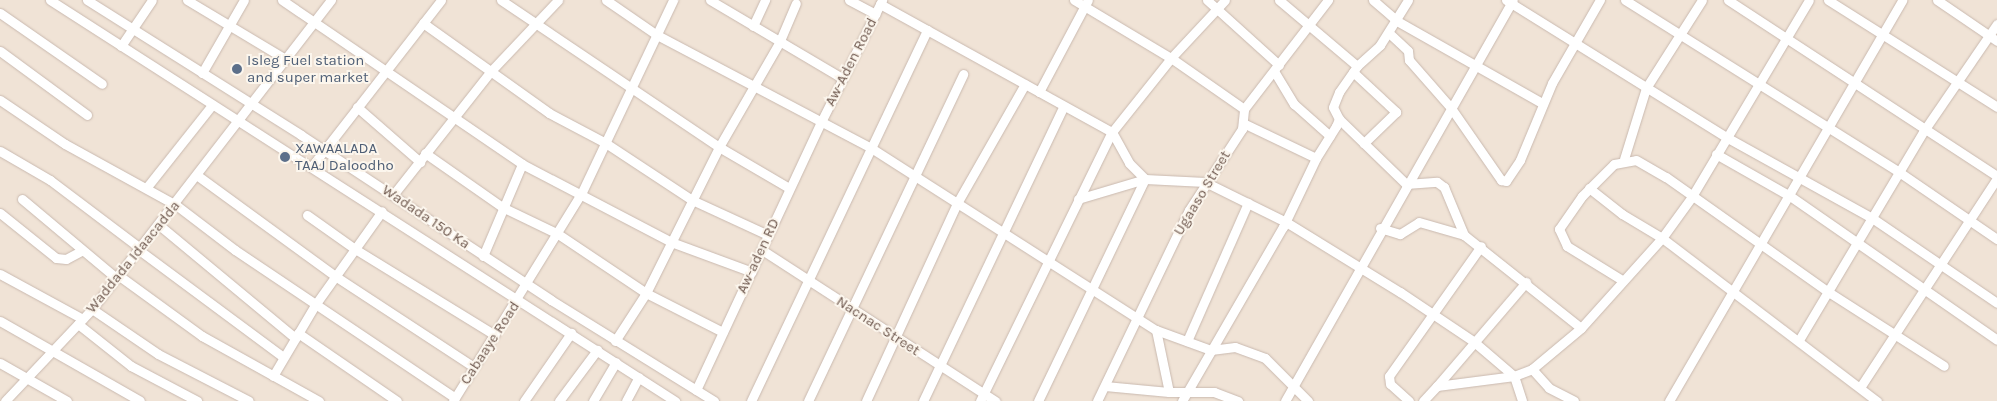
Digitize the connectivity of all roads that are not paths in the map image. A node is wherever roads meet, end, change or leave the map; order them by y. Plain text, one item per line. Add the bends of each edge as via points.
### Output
1 (50, 0) edge
2 (87, 0) edge
3 (152, 0) edge
4 (187, 0) edge
5 (244, 0) edge
6 (282, 0) edge
7 (331, 0) edge
8 (441, 0) edge
9 (501, 0) edge
10 (558, 0) edge
11 (606, 0) edge
12 (673, 0) edge
13 (710, 0) edge
14 (766, 0) edge
15 (849, 0) edge
16 (1074, 0) edge
17 (1206, 0) edge
18 (1225, 0) edge
19 (1279, 0) edge
20 (1328, 0) edge
21 (1373, 0) edge
22 (1408, 0) edge
23 (1600, 0) edge
24 (1624, 0) edge
25 (1702, 0) edge
26 (1728, 0) edge
27 (1809, 0) edge
28 (1828, 0) edge
29 (1902, 0) edge
30 (1937, 0) edge
31 (1510, 1) edge
32 (881, 2) edge
33 (796, 3) dead end
34 (1086, 3) edge
35 (1216, 10) junction
36 (0, 13) edge
37 (876, 14) junction
38 (1397, 21) junction
39 (314, 22) junction
40 (424, 23) junction
41 (537, 23) junction
42 (1997, 24) edge
43 (229, 25) junction
44 (753, 26) junction
45 (1308, 27) junction
46 (134, 30) junction
47 (927, 30) junction
48 (1389, 33) junction
49 (1883, 33) junction
50 (1680, 34) junction
51 (657, 35) junction
52 (1785, 37) junction
53 (1993, 38) edge
54 (779, 43) junction
55 (1573, 44) junction
56 (121, 46) junction
57 (0, 51) edge
58 (1171, 58) junction
59 (285, 59) junction
60 (1476, 64) junction
61 (387, 68) junction
62 (1276, 68) junction
63 (1355, 69) junction
64 (490, 72) junction
65 (202, 73) junction
66 (963, 74) dead end
67 (842, 78) junction
68 (1958, 80) junction
69 (1757, 82) junction
70 (1854, 82) junction
71 (102, 84) dead end
72 (1025, 84) junction
73 (629, 87) junction
74 (752, 88) junction
75 (1646, 88) junction
76 (1039, 92) junction
77 (0, 100) edge
78 (250, 103) junction
79 (1542, 103) junction
80 (212, 105) junction
81 (1064, 106) junction
82 (357, 107) junction
83 (1997, 107) edge
84 (1451, 108) junction
85 (1244, 109) junction
86 (87, 115) dead end
87 (453, 118) junction
88 (1339, 118) junction
89 (236, 121) junction
90 (1243, 123) junction
91 (820, 124) junction
92 (1829, 127) junction
93 (1925, 129) junction
94 (1112, 132) junction
95 (1330, 136) junction
96 (1726, 137) junction
97 (604, 142) junction
98 (1364, 143) junction
99 (719, 147) junction
100 (871, 148) junction
101 (323, 149) junction
102 (0, 151) edge
103 (425, 154) junction
104 (1716, 154) junction
105 (1316, 158) junction
106 (1624, 159) junction
107 (420, 162) junction
108 (522, 164) junction
109 (312, 166) junction
110 (1899, 172) junction
111 (198, 176) junction
112 (1802, 176) junction
113 (1997, 177) edge
114 (914, 178) junction
115 (1145, 179) junction
116 (1205, 182) junction
117 (1406, 184) junction
118 (147, 188) junction
119 (789, 188) junction
120 (1589, 188) junction
121 (581, 194) junction
122 (393, 195) junction
123 (1790, 196) junction
124 (1691, 198) junction
125 (1078, 199) junction
126 (22, 200) dead end
127 (692, 200) junction
128 (1248, 203) junction
129 (176, 205) junction
130 (956, 205) junction
131 (502, 208) junction
132 (382, 211) junction
133 (0, 213) edge
134 (307, 215) dead end
135 (1872, 218) junction
136 (1968, 221) junction
137 (1286, 222) junction
138 (159, 225) junction
139 (1380, 228) junction
140 (1002, 233) junction
141 (558, 234) junction
142 (1464, 234) junction
143 (768, 235) junction
144 (1662, 238) junction
145 (1997, 239) edge
146 (670, 242) junction
147 (1857, 243) junction
148 (1759, 244) junction
149 (1481, 246) junction
150 (139, 249) junction
151 (354, 249) junction
152 (762, 250) junction
153 (81, 251) junction
154 (483, 256) junction
155 (1047, 261) junction
156 (1942, 263) junction
157 (1358, 268) junction
158 (752, 272) junction
159 (0, 274) edge
160 (335, 276) junction
161 (117, 277) junction
162 (808, 280) junction
163 (1622, 280) junction
164 (1526, 282) junction
165 (528, 285) junction
166 (1091, 291) junction
167 (1924, 291) junction
168 (1733, 292) junction
169 (646, 293) junction
170 (1830, 293) junction
171 (516, 301) junction
172 (1997, 303) edge
173 (315, 305) junction
174 (92, 309) junction
175 (852, 309) junction
176 (1430, 313) junction
177 (1137, 318) junction
178 (0, 321) edge
179 (80, 322) junction
180 (1581, 328) junction
181 (1156, 330) junction
182 (723, 332) junction
183 (571, 333) junction
184 (296, 335) junction
185 (495, 335) junction
186 (1897, 335) junction
187 (897, 338) junction
188 (1799, 340) junction
189 (1997, 340) edge
190 (615, 341) junction
191 (1187, 341) junction
192 (1473, 341) junction
193 (55, 350) junction
194 (597, 350) junction
195 (1211, 350) junction
196 (283, 358) junction
197 (616, 362) junction
198 (0, 363) edge
199 (940, 366) junction
200 (1944, 366) dead end
201 (474, 367) junction
202 (1532, 369) junction
203 (272, 376) junction
204 (1514, 376) junction
205 (639, 377) junction
206 (28, 378) junction
207 (1105, 386) junction
208 (1294, 386) junction
209 (1437, 386) junction
210 (1861, 386) junction
211 (696, 390) junction
212 (1189, 390) junction
213 (1169, 392) junction
214 (664, 398) edge
215 (982, 398) edge
216 (454, 399) edge
217 (1428, 399) edge
218 (5, 401) edge
219 (67, 401) edge
220 (140, 401) edge
221 (197, 401) edge
222 (249, 401) edge
223 (319, 401) edge
224 (397, 401) edge
225 (524, 401) edge
226 (559, 401) edge
227 (593, 401) edge
228 (626, 401) edge
229 (675, 401) edge
230 (714, 401) edge
231 (750, 401) edge
232 (808, 401) edge
233 (866, 401) edge
234 (923, 401) edge
235 (995, 401) edge
236 (1038, 401) edge
237 (1097, 401) edge
238 (1182, 401) edge
239 (1238, 401) edge
240 (1285, 401) edge
241 (1308, 401) edge
242 (1409, 401) edge
243 (1522, 401) edge
244 (1574, 401) edge
245 (1669, 401) edge
246 (1877, 401) edge

1 - 56 street, Wadada 150 Ka
2 - 46 street, Wadada 150 Ka
3 - 46 street
4 - 43 street
5 - 43 street
6 - 39 street
7 - 39 street, Waddada Idaacadda
8 - 40 street
9 - 41 street
10 - 41 street
11 - 51 street
12 - 51 street, Cabaaye Road
13 - 44 street
14 - 44 street
15 - 37 street
16 - 34 street
17 - 35 street
18 - 35 street
19 - 45 street
20 - 45 street
21 - 38 street
22 - 38 street
23 - 55 street
24 - 50 street
25 - 50 street
26 - 52 street
27 - 52 street
28 - 49 street
29 - 49 street
30 - 53 street
31 - 55 street
31 - 60 street
32 - 37 street, Aw-Aden Road
32 - 47 street
33 - 54 street
34 - 58 street
34 - 76 street
35 - 58 street
35 - 62 street
36 - 71 street
37 - 67 street, Aw-Aden Road
38 - 48 street
38 - 60 street
39 - 59 street, Waddada Idaacadda
39 - 61 street
40 - 61 street
40 - 64 street
41 - 64 street
41 - 73 street
42 - 53 street
43 - 59 street
43 - 65 street
44 - 54 street
45 - 62 street
45 - 63 street
46 - 56 street
46 - 65 street, Wadada 150 Ka
47 - 72 street
47 - 100 street
48 - 63 street
48 - 84 street via 1408,50 1409,60
49 - 68 street
49 - 70 street
50 - 69 street
50 - 75 street
51 - 73 street, Cabaaye Road
51 - 74 street
52 - 69 street
52 - 70 street
53 - 68 street
54 - 67 street
54 - 74 street
55 - 75 street
55 - 79 street
56 - 80 street, Wadada 150 Ka
57 - 86 street
58 - 85 street
58 - 94 street
59 - 78 street, Waddada Idaacadda
60 - 79 street
60 - 84 street
61 - 82 street
61 - 87 street
62 - 85 street
62 - 95 street via 1294,104
63 - 88 street via 1335,99
63 - 98 street via 1396,112
64 - 87 street
64 - 97 street via 549,113
65 - 78 street, Wadada 150 Ka
66 - 114 street
67 - 91 street, Aw-Aden Road
68 - 83 street
68 - 93 street
69 - 92 street
69 - 96 street
70 - 92 street
70 - 93 street
72 - 76 street
72 - 130 street
73 - 97 street, Cabaaye Road
73 - 99 street
74 - 91 street
74 - 99 street
75 - 96 street
75 - 106 street
76 - 81 street
77 - 118 street via 65,144
78 - 89 street, Waddada Idaacadda
78 - 101 street, Wadada 150 Ka
79 - 84 street via 1520,160 1506,181 1501,180
80 - 89 street, Wadada 150 Ka
80 - 118 street
81 - 94 street
81 - 140 street
82 - 101 street
82 - 107 street
84 - 117 street
85 - 90 street, Ugaaso Street
87 - 103 street
87 - 108 street
88 - 95 street
88 - 98 street
89 - 109 street, Wadada 150 Ka
89 - 111 street, Waddada Idaacadda
90 - 105 street
90 - 116 street, Ugaaso Street via 1239,136
91 - 100 street
91 - 119 street, Aw-aden RD
92 - 110 street
92 - 112 street
93 - 110 street
93 - 113 street
94 - 115 street via 1129,163
94 - 125 street
95 - 105 street
96 - 104 street
96 - 112 street
97 - 121 street, Cabaaye Road
97 - 127 street
98 - 117 street
99 - 119 street
99 - 127 street
100 - 114 street
100 - 162 street
101 - 109 street
101 - 122 street, Wadada 150 Ka
102 - 150 street via 50,180
103 - 107 street
103 - 131 street
104 - 123 street
104 - 124 street
105 - 137 street
106 - 120 street
106 - 124 street via 1651,167
107 - 122 street
108 - 121 street
108 - 131 street
109 - 132 street, Wadada 150 Ka
110 - 135 street
110 - 136 street
111 - 129 street, Waddada Idaacadda
111 - 160 street
112 - 123 street
112 - 135 street
113 - 136 street
114 - 130 street
114 - 175 street
115 - 116 street
115 - 125 street
115 - 166 street
116 - 128 street
116 - 177 street, Ugaaso Street
117 - 139 street
117 - 142 street via 1437,182 1444,187
118 - 129 street
119 - 143 street, Aw-aden RD
120 - 144 street via 1622,214
120 - 163 street via 1559,229 1560,238
121 - 141 street, Cabaaye Road
121 - 146 street
122 - 154 street, Wadada 150 Ka
123 - 147 street
123 - 148 street
124 - 144 street
124 - 148 street
125 - 155 street
126 - 153 street
127 - 143 street
127 - 146 street
128 - 137 street
128 - 191 street
129 - 138 street, Waddada Idaacadda
129 - 173 street
130 - 140 street
130 - 187 street
131 - 141 street
131 - 154 street
132 - 151 street
132 - 171 street, Wadada 150 Ka
133 - 153 street via 56,258 66,259
134 - 151 street
135 - 147 street
135 - 156 street
136 - 145 street
136 - 156 street
137 - 157 street
137 - 195 street
138 - 150 street, Waddada Idaacadda
138 - 184 street
139 - 142 street via 1400,234 1419,222
139 - 157 street
140 - 155 street
140 - 199 street
141 - 165 street, Cabaaye Road
141 - 169 street
142 - 149 street
143 - 152 street, Aw-aden RD
144 - 163 street
144 - 168 street
146 - 158 street
146 - 169 street
147 - 167 street
147 - 170 street
148 - 168 street
148 - 170 street
149 - 164 street
149 - 176 street
150 - 161 street, Waddada Idaacadda
150 - 196 street
151 - 160 street
151 - 185 street
152 - 158 street, Aw-aden RD
152 - 162 street, Nacnac Street
153 - 161 street
154 - 165 street, Wadada 150 Ka
155 - 166 street
155 - 215 street
156 - 167 street
156 - 172 street
157 - 176 street
157 - 208 street
158 - 182 street, Aw-aden RD
159 - 179 street
160 - 173 street
160 - 201 street
161 - 174 street, Waddada Idaacadda
161 - 203 street via 202,336
162 - 175 street, Nacnac Street
162 - 231 street
163 - 180 street
164 - 180 street
164 - 192 street
165 - 171 street, Cabaaye Road
165 - 190 street, Wadada 150 Ka
166 - 177 street
166 - 236 street
167 - 186 street
167 - 189 street
168 - 188 street
168 - 245 street
169 - 182 street
169 - 190 street
170 - 186 street
170 - 188 street
171 - 183 street, Wadada 150 Ka
171 - 185 street, Cabaaye Road
173 - 184 street
173 - 216 street
174 - 179 street, Waddada Idaacadda
174 - 222 street via 158,354
175 - 187 street, Nacnac Street
175 - 232 street
176 - 192 street
176 - 242 street via 1389,376 1390,384
177 - 181 street
177 - 207 street, Ugaaso Street
178 - 193 street
179 - 193 street, Waddada Idaacadda
179 - 221 street via 131,366
180 - 202 street
181 - 191 street
181 - 213 street
182 - 211 street, Aw-aden RD
183 - 194 street, Wadada 150 Ka
183 - 225 street
184 - 196 street
184 - 224 street
185 - 201 street, Cabaaye Road
186 - 200 street
186 - 210 street
187 - 199 street, Nacnac Street
187 - 233 street
188 - 210 street
190 - 211 street, Wadada 150 Ka
191 - 195 street
192 - 204 street
192 - 209 street
193 - 206 street, Waddada Idaacadda
193 - 220 street
194 - 197 street, Wadada 150 Ka
194 - 226 street
195 - 208 street via 1235,347 1251,350 1265,358
195 - 212 street
196 - 203 street
197 - 205 street, Wadada 150 Ka
197 - 227 street
198 - 206 street
199 - 215 street, Nacnac Street
199 - 234 street
201 - 216 street, Cabaaye Road
202 - 204 street
202 - 244 street via 1549,388
203 - 223 street
204 - 209 street
204 - 243 street
205 - 214 street, Wadada 150 Ka
205 - 228 street
206 - 218 street, Waddada Idaacadda
206 - 219 street
207 - 213 street
207 - 237 street, Ugaaso Street
208 - 240 street
208 - 241 street
209 - 217 street
210 - 246 street
211 - 230 street, Wadada 150 Ka
212 - 213 street
212 - 238 street
212 - 239 street via 1214,392
214 - 229 street, Wadada 150 Ka
215 - 235 street, Nacnac Street

